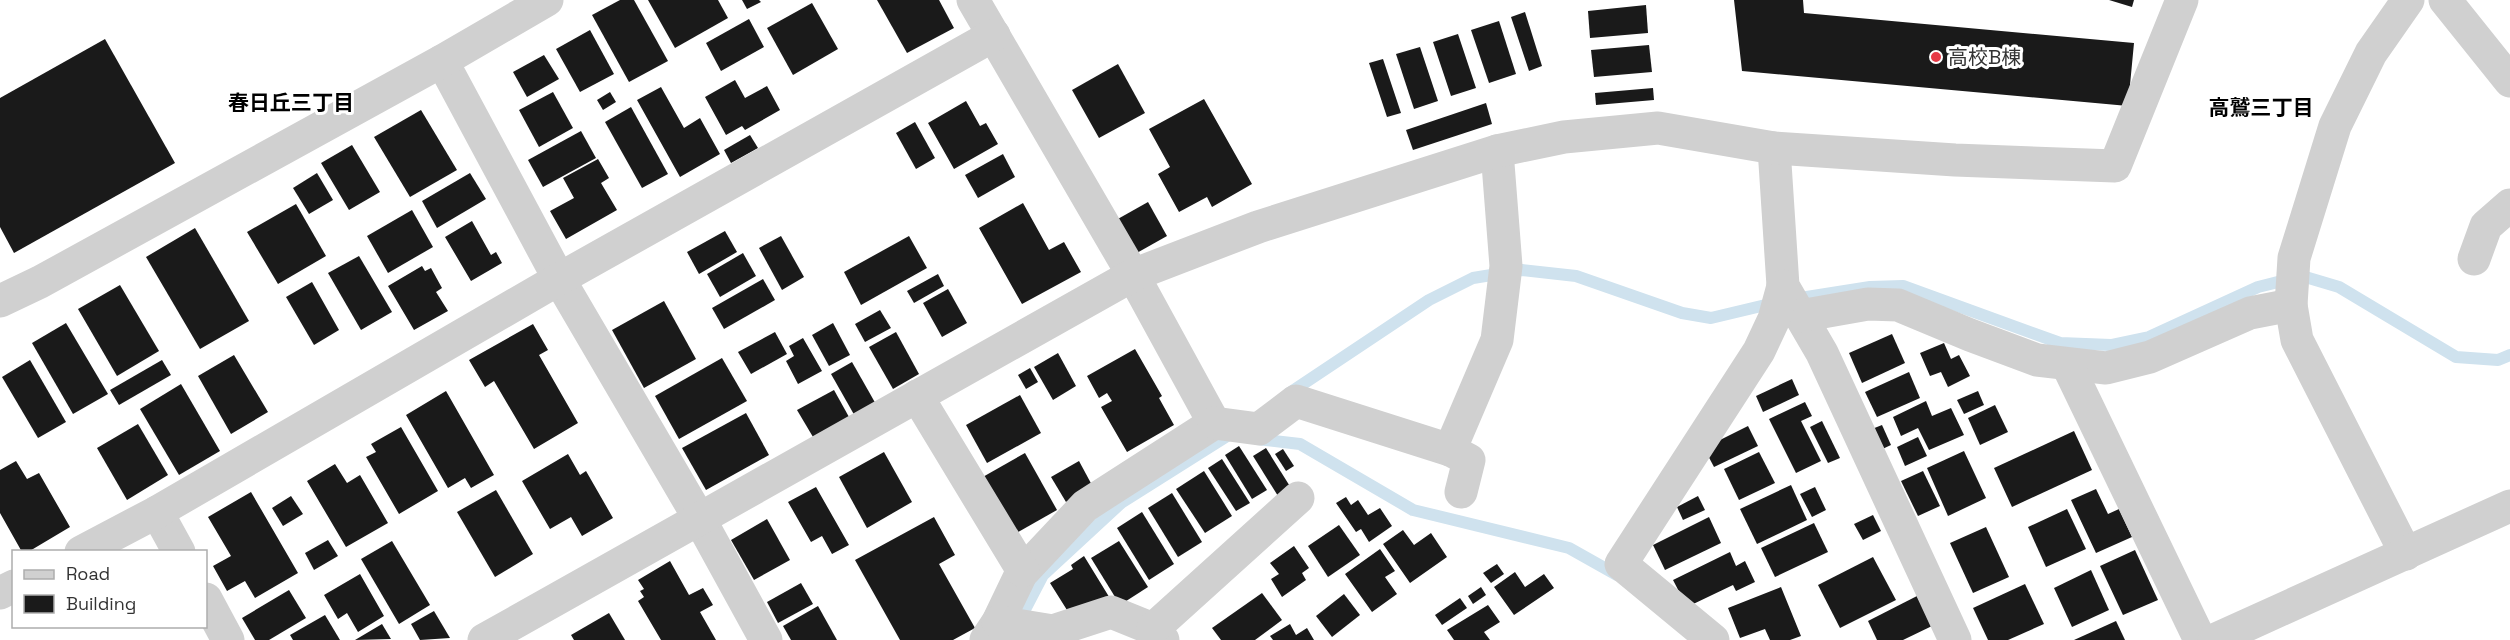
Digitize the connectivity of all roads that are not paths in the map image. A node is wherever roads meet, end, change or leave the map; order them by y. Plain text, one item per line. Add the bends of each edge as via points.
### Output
1 (547, 0) edge
2 (973, 0) edge
3 (2182, 0) edge
4 (2408, 0) edge
5 (2445, 0) edge
6 (994, 35) junction
7 (442, 61) junction
8 (2510, 81) edge
9 (1774, 148) junction
10 (1497, 152) junction
11 (2510, 205) edge
12 (2474, 259) dead end
13 (1133, 275) junction
14 (559, 279) junction
15 (1783, 286) junction
16 (0, 301) edge
17 (2290, 305) junction
18 (1800, 316) junction
19 (2067, 363) junction
20 (917, 396) junction
21 (1214, 423) junction
22 (1450, 450) junction
23 (1461, 492) dead end
24 (1298, 498) dead end
25 (2510, 506) edge
26 (157, 512) junction
27 (699, 518) junction
28 (85, 550) edge
29 (178, 550) edge
30 (2406, 554) junction
31 (1023, 572) junction
32 (207, 601) edge
33 (992, 631) edge
34 (1158, 635) edge
35 (228, 640) edge
36 (484, 640) edge
37 (766, 640) edge
38 (1713, 640) edge
39 (1955, 640) edge
40 (2200, 640) edge
41 (2214, 640) edge

1 - 7 street
2 - 6 street
3 - 9 street via 2115,166
4 - 17 street via 2371,53 2335,126 2294,258
5 - 8 street
6 - 13 street
6 - 14 street
7 - 14 street
7 - 16 street
9 - 10 street via 1659,128 1564,137
9 - 15 street
10 - 13 street via 1258,227
10 - 22 street via 1506,266 1497,340
11 - 12 street via 2486,226
13 - 20 street
13 - 21 street
14 - 26 street
14 - 27 street
15 - 18 street
15 - 38 street via 1759,351 1621,564
17 - 19 street via 2250,313 2150,357 2106,368
17 - 30 street via 2296,340
18 - 19 street via 1868,304 1898,305 2037,360
18 - 39 street via 1822,353
19 - 40 street
20 - 27 street
20 - 31 street
21 - 22 street via 1259,429 1296,401
21 - 31 street via 1085,506
22 - 23 street via 1469,460
24 - 34 street
25 - 30 street
26 - 28 street
26 - 29 street
27 - 36 street
27 - 37 street
30 - 41 street
31 - 33 street
32 - 35 street
33 - 34 street via 1053,631 1111,612

